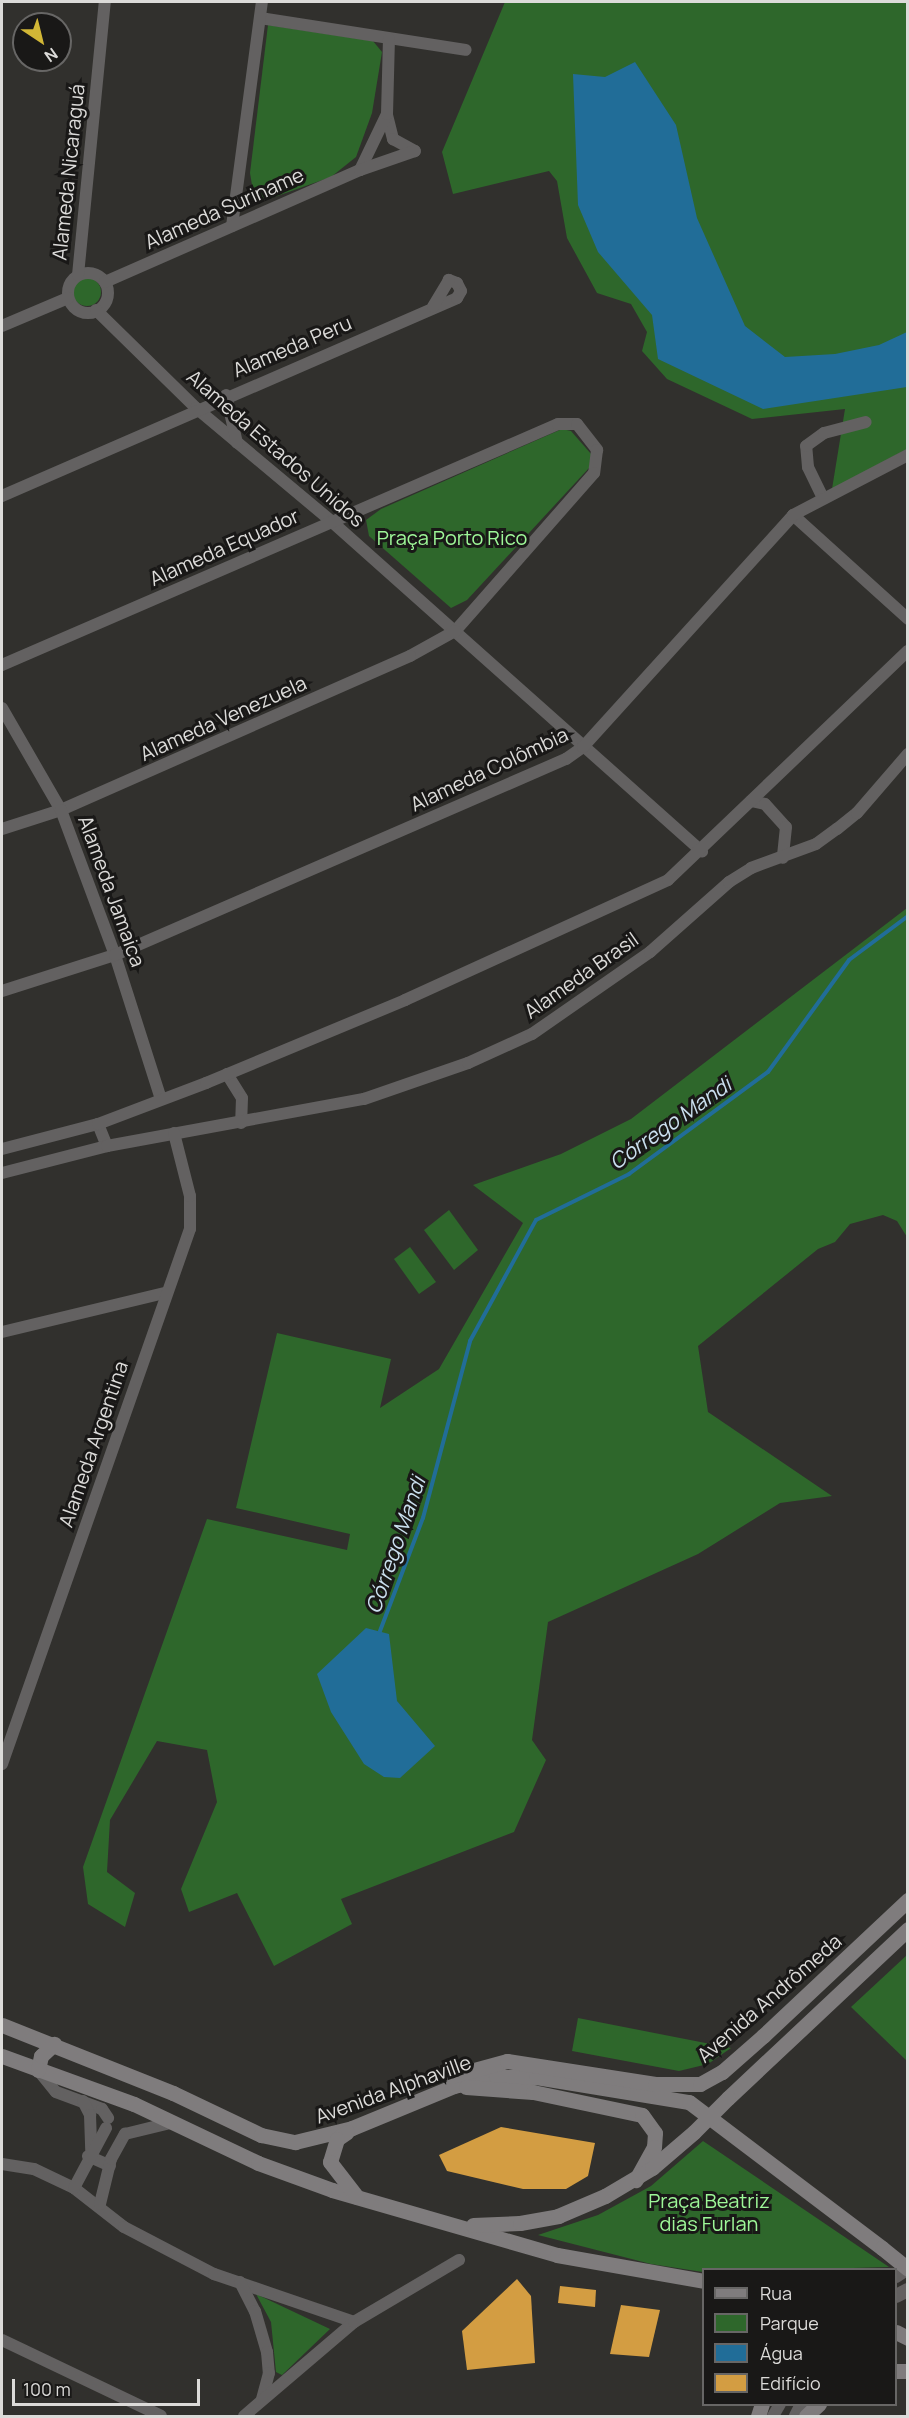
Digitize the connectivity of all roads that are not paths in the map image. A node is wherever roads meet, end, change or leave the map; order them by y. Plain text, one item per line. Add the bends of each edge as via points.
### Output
1 (105, 2) edge
2 (262, 2) edge
3 (260, 18) junction
4 (389, 39) junction
5 (466, 50) dead end
6 (387, 114) junction
7 (360, 170) junction
8 (232, 226) junction
9 (78, 275) junction
10 (105, 282) junction
11 (68, 298) junction
12 (433, 307) dead end
13 (96, 310) junction
14 (2, 326) edge
15 (226, 395) junction
16 (196, 408) junction
17 (866, 422) dead end
18 (238, 445) junction
19 (908, 455) edge
20 (2, 496) edge
21 (824, 498) junction
22 (793, 515) junction
23 (331, 521) junction
24 (908, 619) edge
25 (455, 631) junction
26 (908, 651) edge
27 (2, 665) edge
28 (2, 708) edge
29 (583, 747) junction
30 (908, 754) edge
31 (751, 801) junction
32 (61, 810) junction
33 (2, 828) edge
34 (702, 852) junction
35 (783, 858) junction
36 (115, 955) junction
37 (2, 991) edge
38 (227, 1074) junction
39 (161, 1099) junction
40 (241, 1123) junction
41 (98, 1124) junction
42 (174, 1133) junction
43 (107, 1146) junction
44 (2, 1149) edge
45 (2, 1173) edge
46 (165, 1293) junction
47 (2, 1332) edge
48 (2, 1764) edge
49 (907, 1901) edge
50 (908, 1929) edge
51 (802, 2000) junction
52 (807, 2024) junction
53 (2, 2025) edge
54 (54, 2044) junction
55 (2, 2056) edge
56 (38, 2070) junction
57 (454, 2086) junction
58 (82, 2101) junction
59 (401, 2108) junction
60 (174, 2122) junction
61 (352, 2128) junction
62 (90, 2153) junction
63 (2, 2164) edge
64 (110, 2166) junction
65 (636, 2180) junction
66 (74, 2188) junction
67 (357, 2197) junction
68 (100, 2204) junction
69 (458, 2225) junction
70 (459, 2260) dead end
71 (908, 2268) edge
72 (702, 2281) edge
73 (240, 2283) junction
74 (354, 2322) junction
75 (2, 2340) edge
76 (262, 2399) junction
77 (161, 2416) edge
78 (244, 2416) edge

1 - 9 street, Alameda Nicaraguá
2 - 3 street
3 - 4 street
3 - 8 street
4 - 5 street
4 - 6 street
6 - 7 street
6 - 7 street, Alameda Suriname via 393,139 415,151
7 - 8 street, Alameda Suriname
8 - 10 street, Alameda Suriname
9 - 10 street via 91,273
9 - 11 street via 69,285
10 - 13 street via 107,297
11 - 13 street via 82,312
11 - 14 street
12 - 15 street, Alameda Peru
13 - 16 street, Alameda Estados Unidos
15 - 16 street, Alameda Peru
15 - 18 street
16 - 18 street, Alameda Estados Unidos
16 - 20 street, Alameda Peru
17 - 21 street via 824,433 806,446 808,467
18 - 23 street, Alameda Estados Unidos
19 - 21 street, Alameda Colômbia
21 - 22 street, Alameda Colômbia
22 - 24 street
22 - 29 street, Alameda Colômbia
23 - 25 street, Alameda Estados Unidos
23 - 25 street, Alameda Equador via 569,422 577,424 597,450 594,473
23 - 27 street, Alameda Equador
25 - 29 street, Alameda Estados Unidos
25 - 32 street, Alameda Venezuela via 400,661
26 - 31 street, Alameda Brasil
28 - 32 street, Alameda Jamaica
29 - 34 street, Alameda Estados Unidos
29 - 36 street, Alameda Colômbia via 486,796
30 - 35 street, Alameda Brasil via 857,813 816,844
31 - 34 street, Alameda Brasil
31 - 35 street via 765,804 786,827
32 - 33 street, Alameda Venezuela
32 - 36 street, Alameda Jamaica
34 - 38 street, Alameda Brasil via 668,880 622,904
35 - 40 street, Alameda Brasil via 751,868 729,882 632,966 532,1034 468,1063 364,1099
36 - 37 street, Alameda Colômbia
36 - 39 street, Alameda Jamaica
38 - 39 street, Alameda Brasil
38 - 40 street via 242,1098
39 - 41 street, Alameda Brasil
40 - 42 street, Alameda Brasil
41 - 43 street
41 - 44 street, Alameda Brasil
42 - 43 street, Alameda Brasil
42 - 46 street, Alameda Argentina via 190,1196 190,1229
43 - 45 street, Alameda Brasil
46 - 47 street
46 - 48 street, Alameda Argentina
49 - 51 main road, Avenida Andrômeda
50 - 52 main road, Avenida Andrômeda
51 - 52 main road via 801,2014
51 - 59 main road, Avenida Andrômeda via 722,2072 700,2084 655,2084 507,2061 450,2077
52 - 65 main road, Avenida Andrômeda, bridge via 694,2132
53 - 54 main road, Avenida Alphaville
54 - 56 main road via 41,2056
54 - 61 main road, Avenida Alphaville via 261,2135 295,2142
55 - 56 main road
56 - 58 street via 56,2092
56 - 60 main road
57 - 59 main road, Avenida Alphaville
57 - 65 main road via 533,2092 642,2115 655,2133 654,2147
57 - 71 main road, Avenida Alphaville, bridge via 496,2077 536,2077 689,2102
58 - 62 street via 90,2115
58 - 62 street via 102,2109 107,2123
59 - 61 main road, Avenida Alphaville
60 - 64 street via 125,2134
60 - 67 main road via 258,2163
61 - 67 main road via 337,2139 330,2162
62 - 64 street
62 - 66 street
63 - 66 street via 34,2169
64 - 68 street
65 - 69 main road, Avenida Andrômeda via 558,2216 520,2223
66 - 68 street
67 - 69 main road
68 - 73 street via 124,2227
69 - 72 main road via 557,2255
70 - 74 street
73 - 74 street
73 - 76 street via 255,2312 267,2352 269,2373
74 - 76 street
75 - 77 street
76 - 78 street

